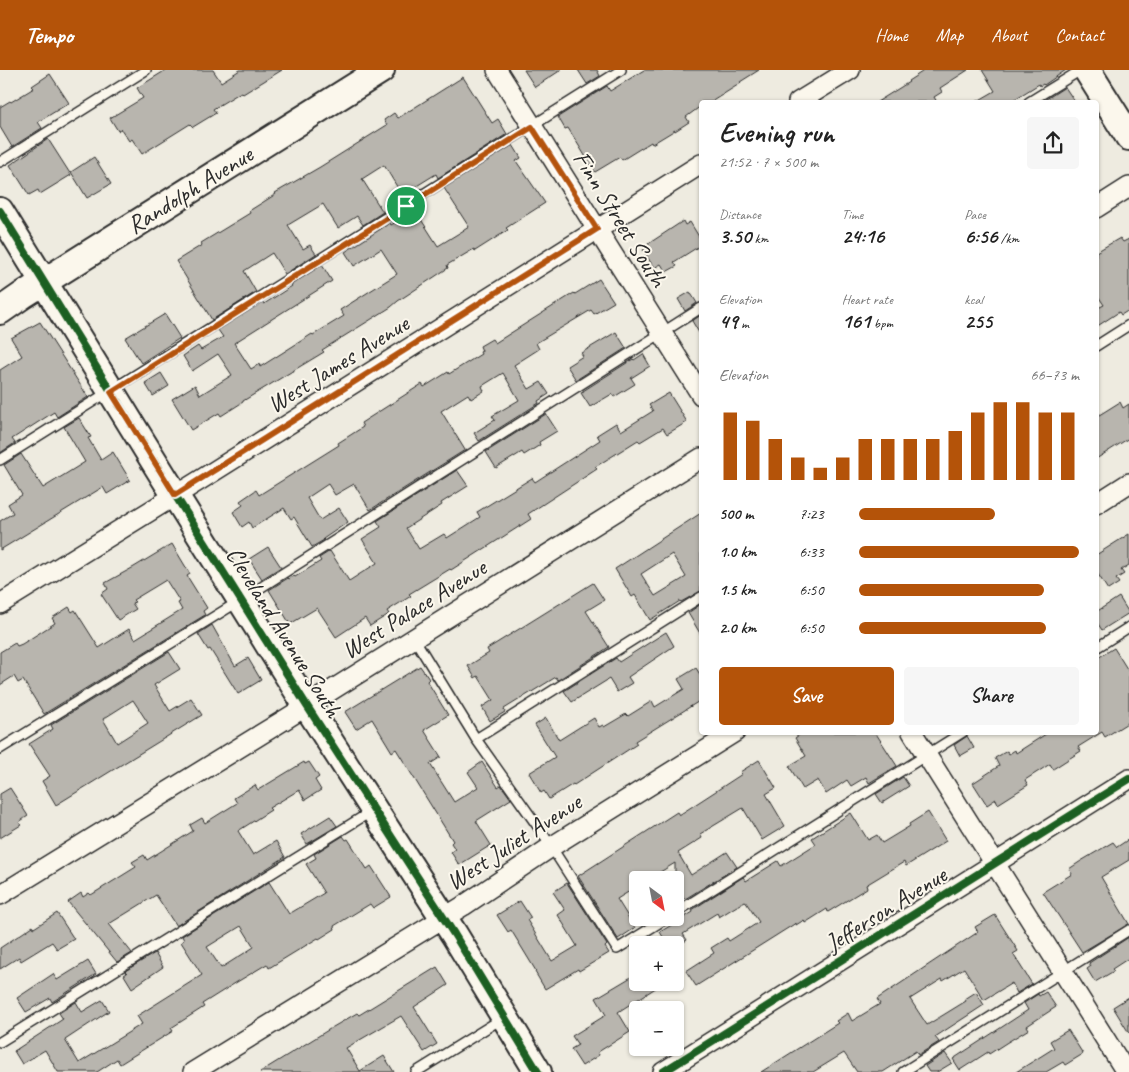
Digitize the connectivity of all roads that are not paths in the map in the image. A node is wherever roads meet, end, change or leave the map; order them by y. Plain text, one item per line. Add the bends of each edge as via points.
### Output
1 (146, 70) edge
2 (381, 70) edge
3 (497, 70) edge
4 (621, 70) edge
5 (850, 70) edge
6 (1081, 70) edge
7 (1087, 70) edge
8 (801, 100) edge
9 (1033, 100) edge
10 (532, 127) junction
11 (1129, 137) edge
12 (0, 162) edge
13 (699, 165) edge
14 (1129, 187) edge
15 (1099, 206) edge
16 (0, 211) edge
17 (597, 229) junction
18 (43, 282) junction
19 (2, 306) edge
20 (699, 309) edge
21 (1129, 325) edge
22 (662, 333) junction
23 (1099, 344) edge
24 (111, 392) junction
25 (699, 392) edge
26 (699, 459) edge
27 (0, 460) edge
28 (1129, 483) edge
29 (175, 495) junction
30 (1099, 502) edge
31 (699, 598) edge
32 (241, 600) junction
33 (0, 604) edge
34 (1129, 627) edge
35 (414, 638) junction
36 (1099, 646) edge
37 (307, 706) junction
38 (730, 735) edge
39 (914, 735) edge
40 (958, 735) edge
41 (476, 739) junction
42 (0, 749) edge
43 (926, 756) junction
44 (1129, 779) edge
45 (374, 809) junction
46 (551, 847) junction
47 (995, 864) junction
48 (0, 895) edge
49 (684, 907) edge
50 (443, 918) junction
51 (654, 926) edge
52 (1129, 930) edge
53 (1062, 973) junction
54 (504, 1017) junction
55 (0, 1042) edge
56 (193, 1072) edge
57 (416, 1072) edge
58 (538, 1072) edge
59 (663, 1072) edge
60 (903, 1072) edge
61 (1126, 1072) edge

1 - 12 lane
2 - 18 street, Randolph Avenue
3 - 10 street, Finn Street South
4 - 10 lane
5 - 8 street
6 - 9 lane
7 - 11 street
10 - 17 street, Finn Street South
10 - 24 lane
13 - 17 street, West James Avenue
14 - 15 street
16 - 18 street, Cleveland Avenue South
17 - 22 street, Finn Street South
17 - 29 street, West James Avenue
18 - 19 street, Randolph Avenue
18 - 24 street, Cleveland Avenue South
20 - 22 lane
21 - 23 lane
22 - 25 street, Finn Street South
22 - 32 lane
24 - 27 lane
24 - 29 street, Cleveland Avenue South
26 - 35 street, West Palace Avenue
28 - 30 street
29 - 32 street, Cleveland Avenue South
29 - 33 street, West James Avenue
31 - 41 lane
32 - 37 street, Cleveland Avenue South
32 - 42 lane
34 - 36 lane
35 - 37 street, West Palace Avenue
35 - 41 lane
37 - 45 street, Cleveland Avenue South
37 - 48 street, West Palace Avenue
38 - 46 street, West Juliet Avenue
39 - 43 street
40 - 43 lane
41 - 46 lane
43 - 47 street
43 - 49 lane
44 - 47 street, Jefferson Avenue
45 - 50 street, Cleveland Avenue South
45 - 55 lane
46 - 50 street, West Juliet Avenue
46 - 51 lane via 617,949
47 - 53 street
47 - 59 street, Jefferson Avenue
50 - 54 street, Cleveland Avenue South
50 - 56 street, West Juliet Avenue
52 - 53 lane
53 - 60 lane
53 - 61 street
54 - 57 lane
54 - 58 street, Cleveland Avenue South

